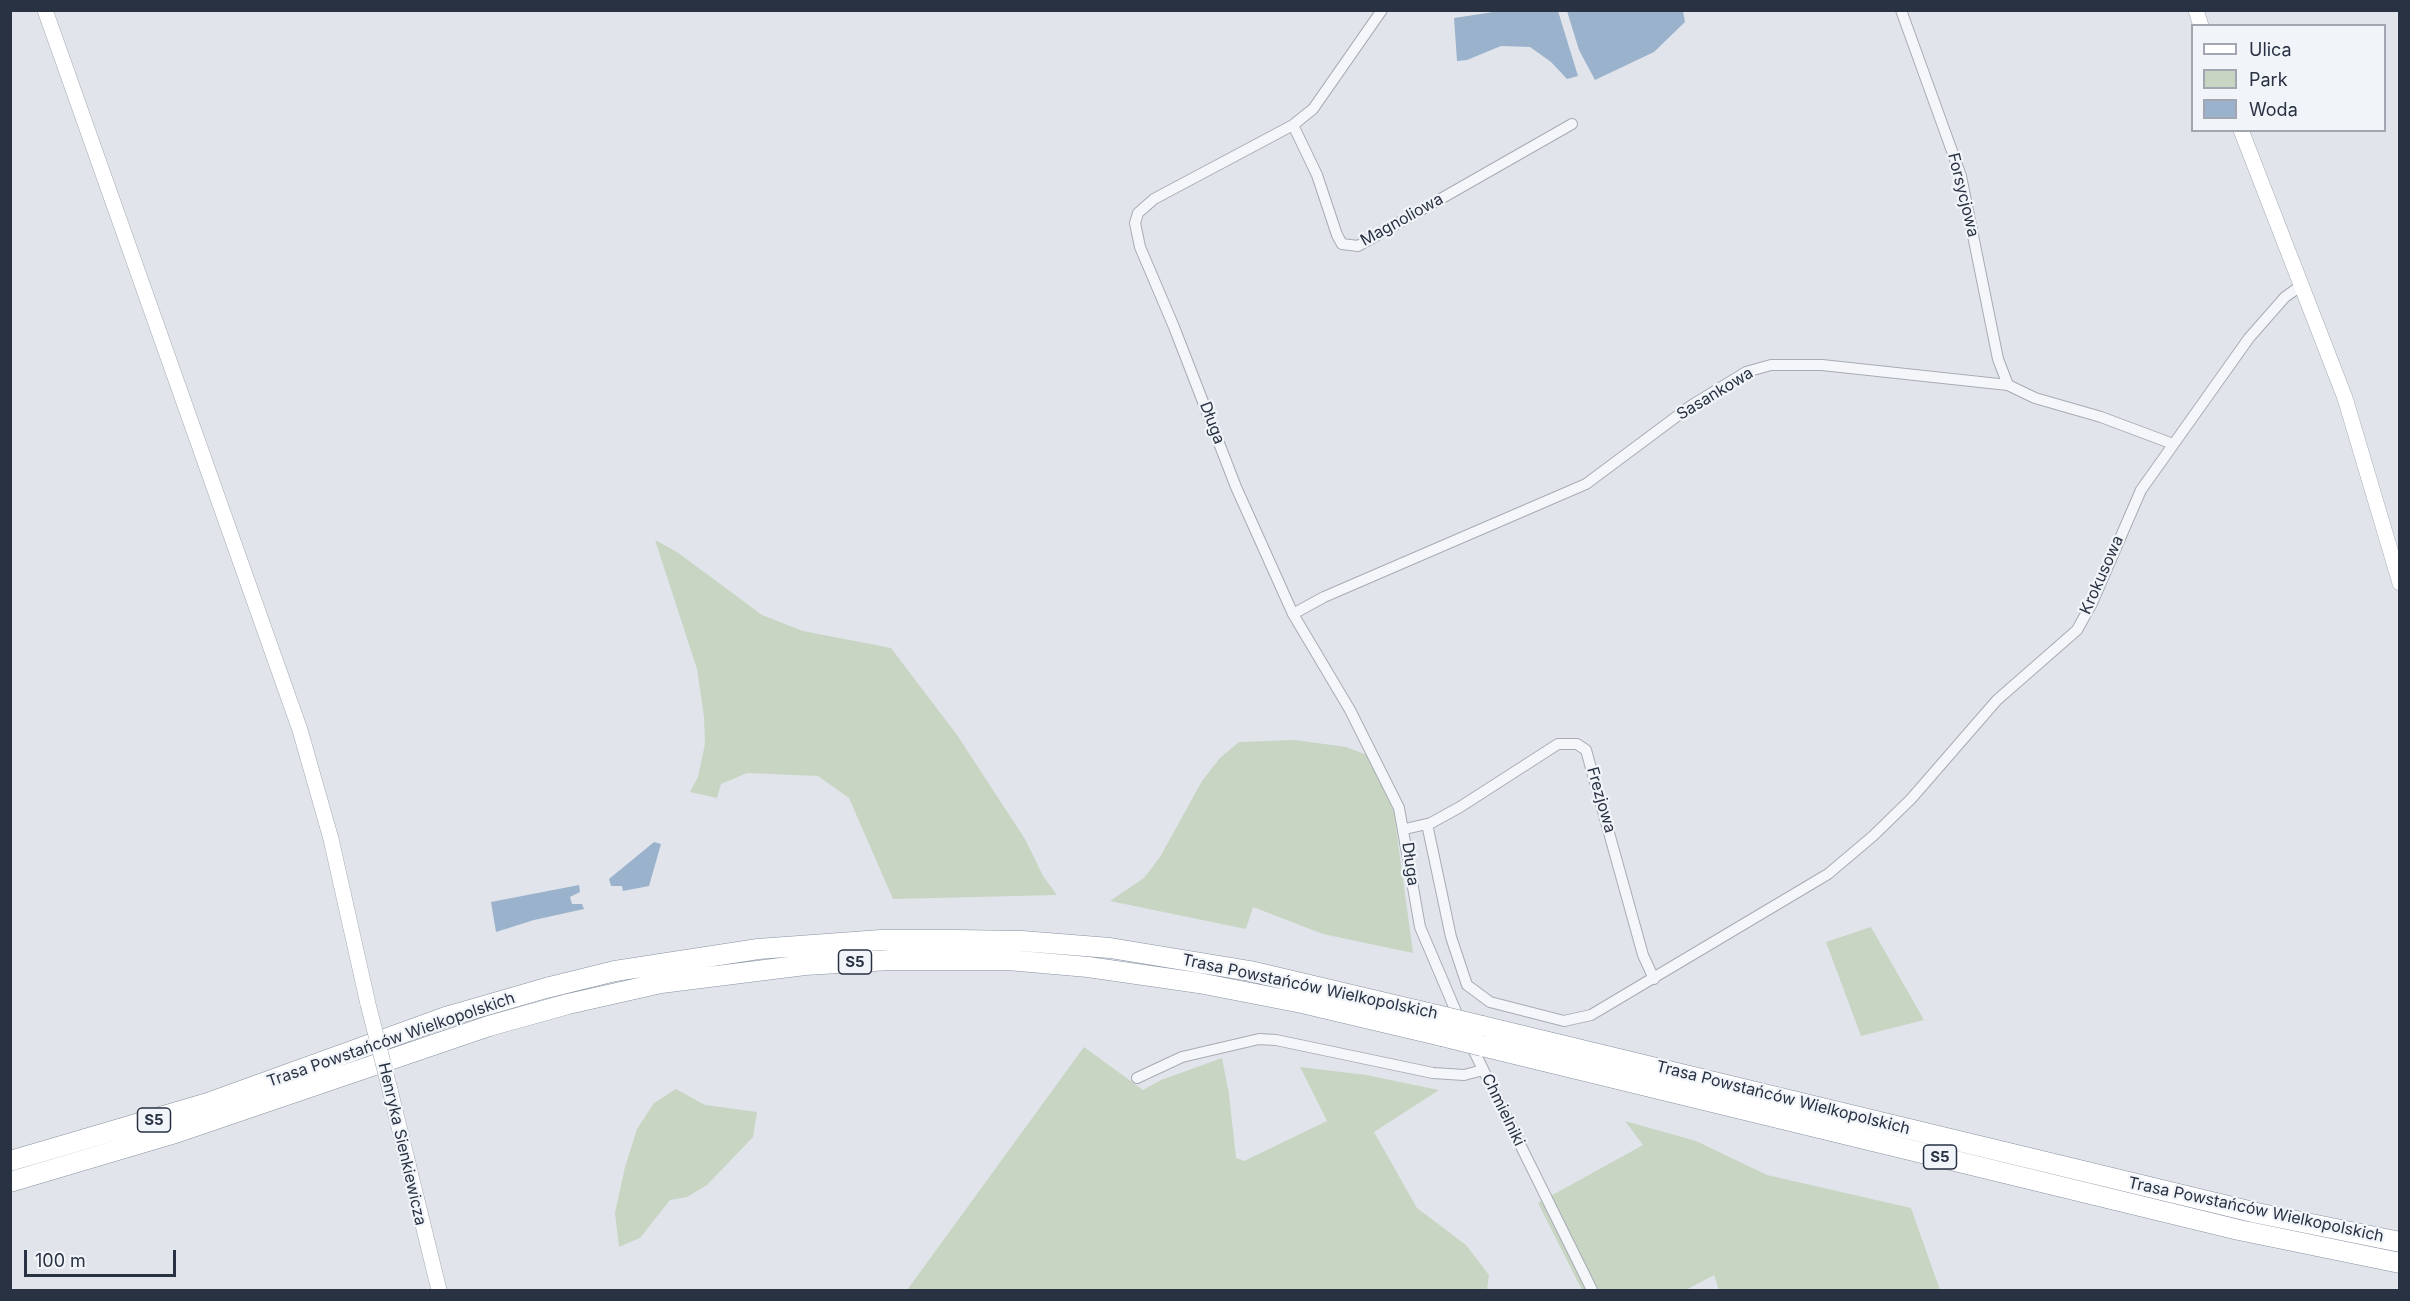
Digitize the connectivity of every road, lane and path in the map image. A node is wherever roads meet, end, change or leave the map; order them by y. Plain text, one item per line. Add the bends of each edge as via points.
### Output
1 (45, 10) edge
2 (1382, 10) edge
3 (1901, 10) edge
4 (1572, 124) dead end
5 (1293, 125) junction
6 (2242, 132) edge
7 (2302, 285) junction
8 (2008, 385) junction
9 (2173, 444) junction
10 (2400, 583) edge
11 (1293, 614) junction
12 (1427, 824) junction
13 (1405, 830) junction
14 (1420, 927) joint
15 (1654, 979) junction
16 (1444, 1027) junction
17 (1482, 1036) junction
18 (1483, 1070) junction
19 (1137, 1078) dead end
20 (10, 1161) edge
21 (10, 1182) edge
22 (2400, 1242) edge
23 (2400, 1263) edge
24 (439, 1290) edge
25 (1592, 1290) edge

1 - 24 street, Henryka Sienkiewicza, bridge via 312,769
2 - 5 street, Długa via 1313,109
3 - 8 street, Forsycjowa via 1961,176 1998,359
4 - 5 street, Magnoliowa via 1358,246 1342,244 1337,235 1317,175
5 - 11 street, Długa via 1154,199 1138,213 1135,223 1140,247 1236,487
6 - 7 street
7 - 9 street, Krokusowa via 2285,297 2249,338
7 - 10 street via 2359,440
8 - 9 street, Sasankowa via 2035,399 2101,417
8 - 11 street, Sasankowa via 1822,365 1785,363 1758,368 1692,405 1586,484
9 - 15 street, Krokusowa via 2141,490 2077,630 1997,700 1911,799 1828,874
11 - 13 street, Długa via 1386,776
12 - 13 street, Frezjowa
12 - 15 street, Krokusowa via 1451,937 1467,985 1490,1002 1564,1021 1591,1015
12 - 15 street, Frezjowa via 1558,744 1577,744 1586,750 1643,955
13 - 14 street, Długa
14 - 18 street, Chmielniki
16 - 17 highway, Trasa Powstańców Wielkopolskich / S5, bridge
16 - 20 highway, Trasa Powstańców Wielkopolskich / S5 via 1250,971 1110,948 1022,941 881,940 758,949 615,971 546,988 449,1016 200,1105
16 - 21 highway, Trasa Powstańców Wielkopolskich / S5 via 1199,983 1008,960 890,960 739,971 661,983 489,1026 172,1134
17 - 22 highway, Trasa Powstańców Wielkopolskich / S5 via 2247,1211
17 - 23 highway, Trasa Powstańców Wielkopolskich / S5 via 2240,1230
18 - 19 street via 1464,1075 1433,1073 1259,1039 1182,1057
18 - 25 street, Chmielniki

